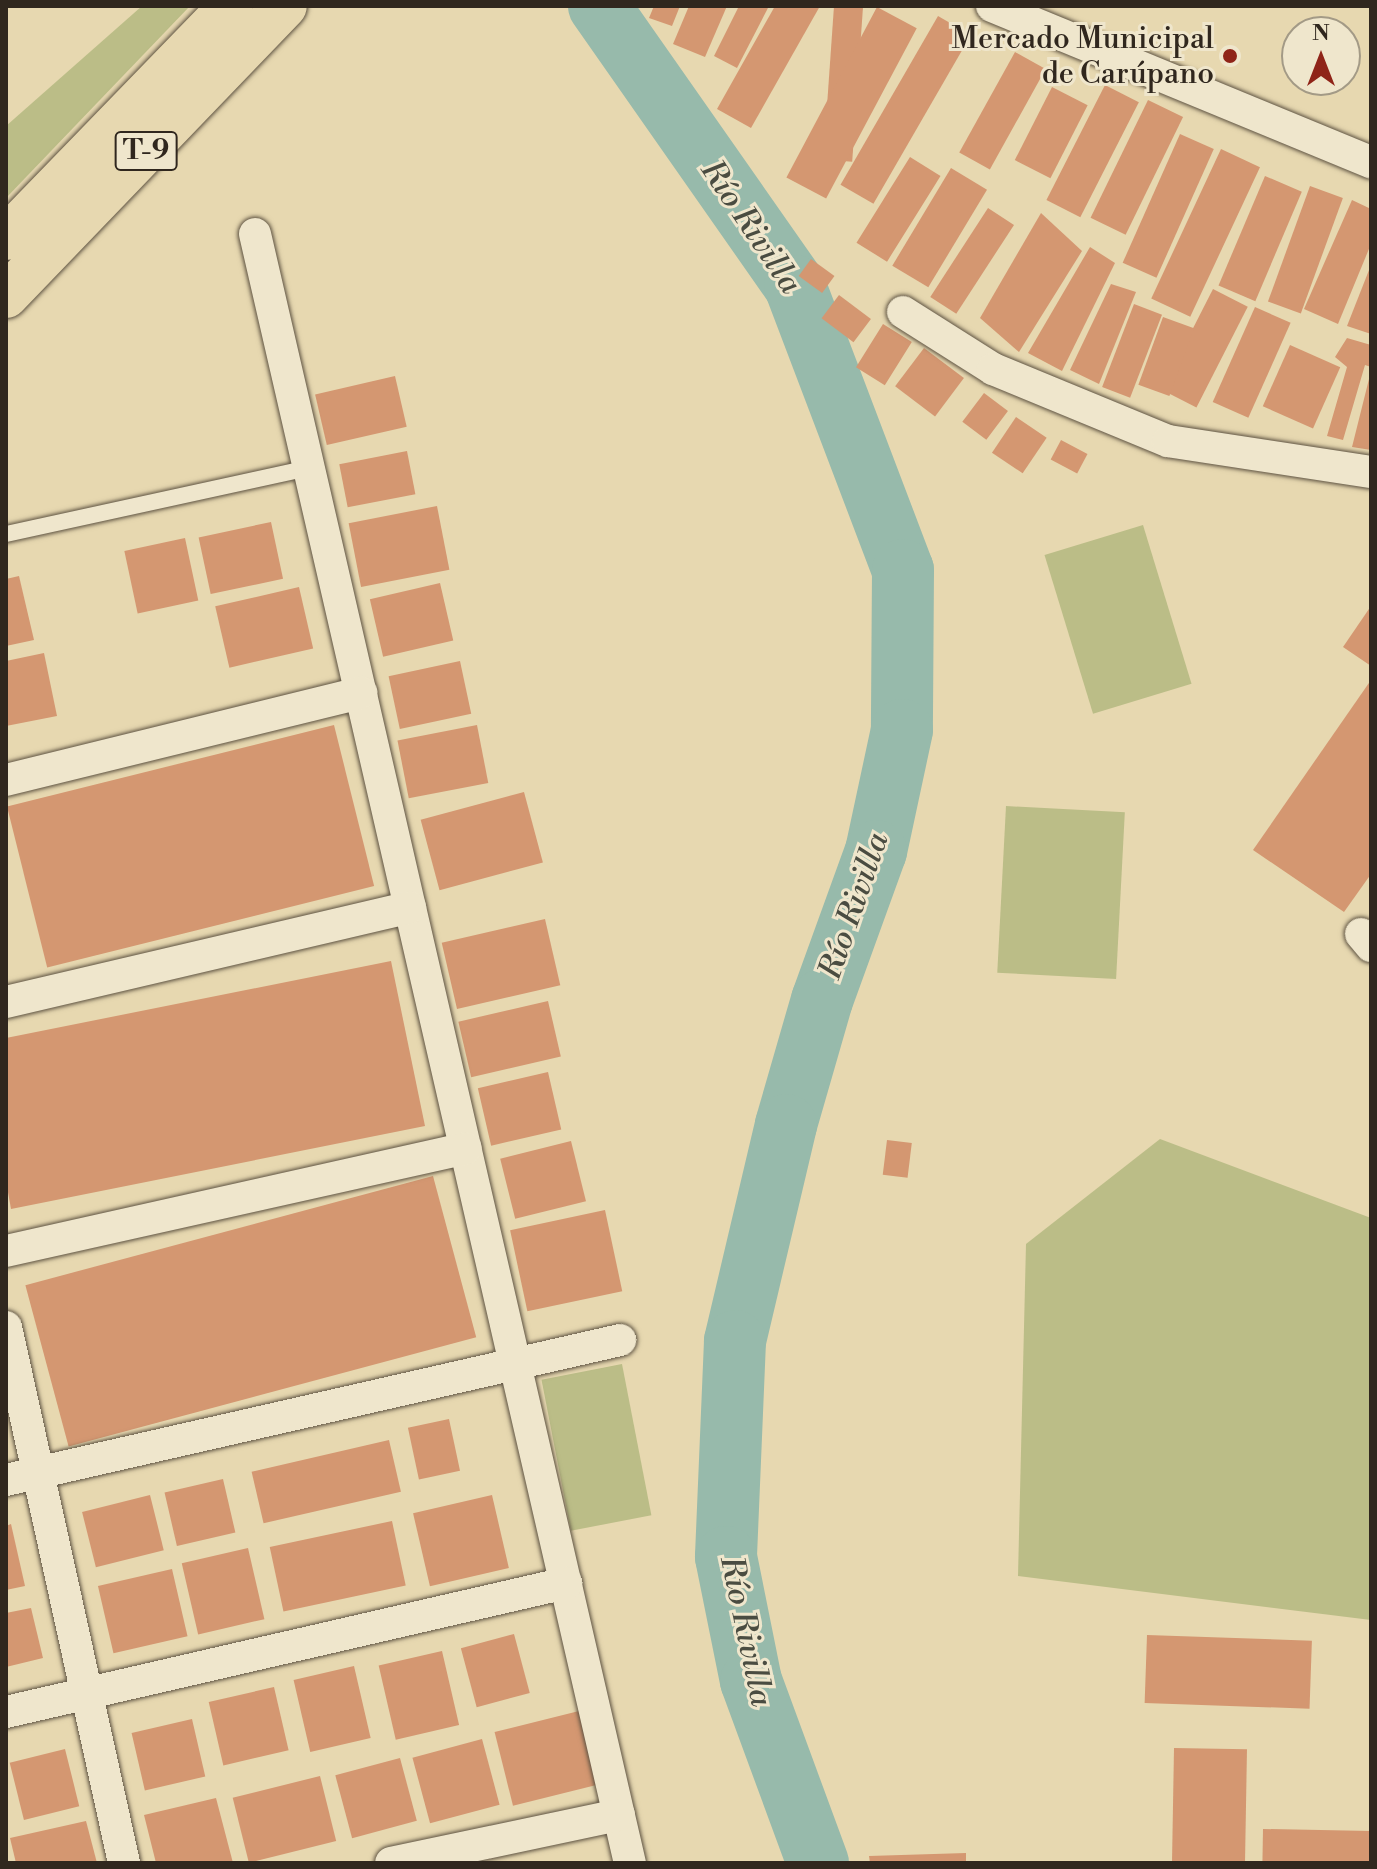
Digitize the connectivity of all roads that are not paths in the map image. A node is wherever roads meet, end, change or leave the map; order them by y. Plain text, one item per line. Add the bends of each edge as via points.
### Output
1 (231, 6) edge
2 (285, 6) edge
3 (992, 6) edge
4 (1371, 162) edge
5 (255, 234) dead end
6 (6, 238) edge
7 (6, 296) edge
8 (903, 312) dead end
9 (309, 468) junction
10 (1371, 472) edge
11 (6, 534) edge
12 (361, 693) junction
13 (6, 780) edge
14 (410, 907) junction
15 (6, 1002) edge
16 (466, 1148) junction
17 (6, 1251) edge
18 (6, 1327) edge
19 (620, 1340) dead end
20 (515, 1364) junction
21 (21, 1476) edge
22 (566, 1583) junction
23 (84, 1695) junction
24 (6, 1712) edge
25 (619, 1815) junction
26 (124, 1863) edge
27 (391, 1863) edge
28 (630, 1863) edge

1 - 6 highway, T-9
2 - 7 highway, T-9
3 - 4 street
5 - 9 street
8 - 10 street via 993,369 1168,441
9 - 11 lane
9 - 12 street
12 - 13 street
12 - 14 street
14 - 15 street
14 - 16 street
16 - 17 street
16 - 20 street
18 - 21 street
19 - 20 street
20 - 21 street
20 - 22 street
21 - 23 street
22 - 23 street
22 - 25 street
23 - 24 street
23 - 26 street
25 - 27 street
25 - 28 street

